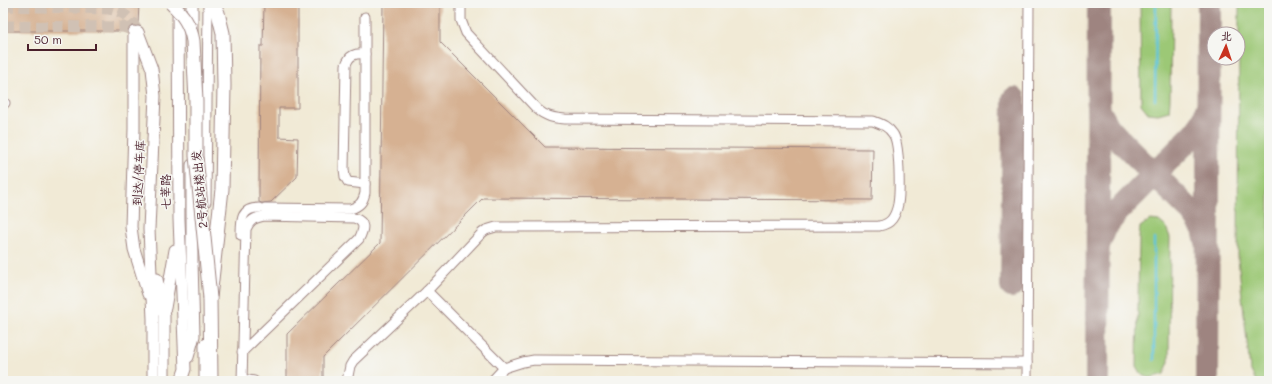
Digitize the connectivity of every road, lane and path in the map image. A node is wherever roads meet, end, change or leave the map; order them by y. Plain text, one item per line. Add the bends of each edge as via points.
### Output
1 (171, 3) edge
2 (178, 3) edge
3 (192, 3) edge
4 (208, 3) edge
5 (213, 3) edge
6 (461, 3) edge
7 (1029, 3) edge
8 (365, 17) dead end
9 (365, 54) junction
10 (365, 184) junction
11 (180, 220) junction
12 (427, 291) junction
13 (210, 298) junction
14 (158, 318) junction
15 (242, 352) junction
16 (164, 356) junction
17 (1027, 363) junction
18 (504, 368) junction
19 (185, 369) junction
20 (242, 380) edge
21 (153, 381) edge
22 (164, 381) edge
23 (169, 381) edge
24 (181, 381) edge
25 (204, 381) edge
26 (211, 381) edge
27 (254, 381) edge
28 (347, 381) edge
29 (492, 381) edge
30 (1026, 381) edge

1 - 13 highway, 2号航站楼出发, bridge via 186,19 192,32 196,156
2 - 11 main road, 七莘路
3 - 19 main road via 194,336
4 - 25 street
5 - 13 highway, bridge via 223,33 224,85 222,189
6 - 12 street via 461,20 466,33 543,115 565,119 873,121 889,129 897,144 898,203 896,212 888,224 879,226 496,227 482,233
7 - 17 street
8 - 9 street
9 - 10 street
9 - 10 street via 350,56 346,65 344,168 348,182
10 - 15 street via 362,201 350,209 252,208 244,214 241,228 238,317 238,336
11 - 14 main road via 174,263
11 - 19 main road, 七莘路
12 - 18 street
12 - 28 street via 353,361
13 - 26 highway, 2号航站楼出发
14 - 14 main road, 到达/停车库 via 149,229 154,80 136,32 132,227 134,249
14 - 16 main road, 到达/停车库
14 - 21 main road, 到达/停车库
15 - 15 street via 359,238 363,226 360,220 264,216 249,222 246,229
15 - 20 street
16 - 22 main road, 到达/停车库
16 - 23 main road
17 - 18 street via 534,360
17 - 30 street
18 - 29 street
19 - 24 main road, 七莘路
20 - 27 street

